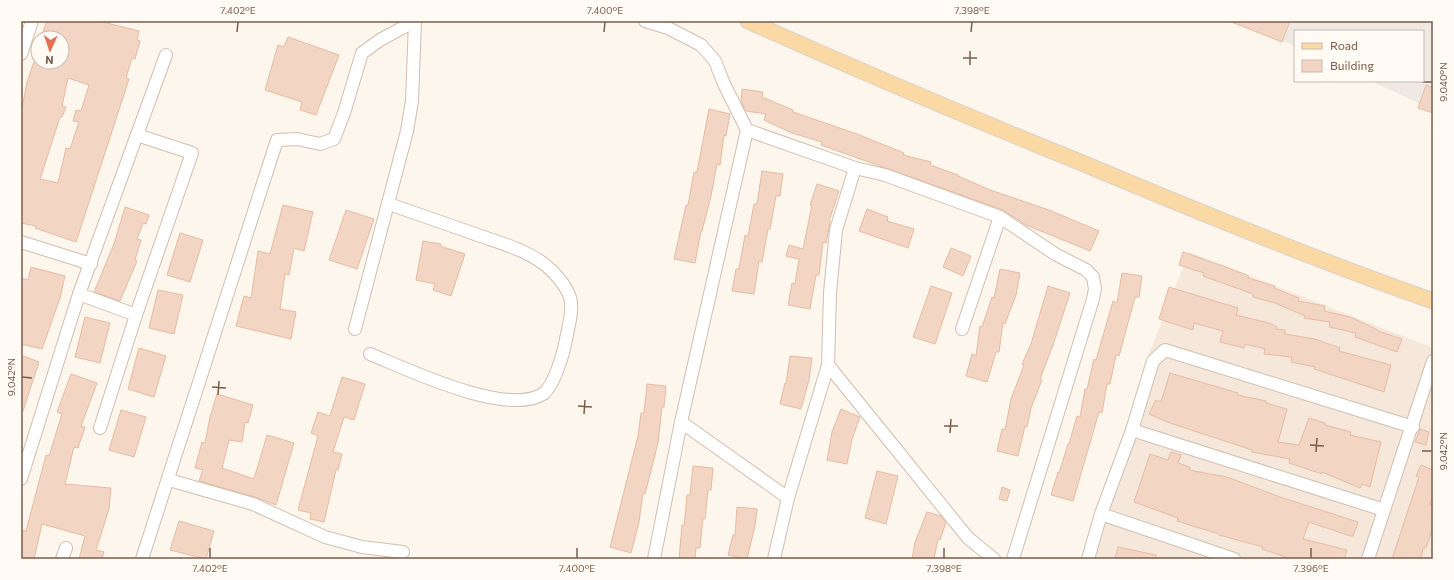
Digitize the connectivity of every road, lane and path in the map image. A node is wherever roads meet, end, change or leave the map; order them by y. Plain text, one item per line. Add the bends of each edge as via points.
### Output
1 (32, 21) edge
2 (415, 21) edge
3 (645, 21) edge
4 (748, 21) edge
5 (21, 54) edge
6 (166, 55) dead end
7 (748, 130) junction
8 (137, 135) junction
9 (855, 168) junction
10 (389, 204) junction
11 (1000, 217) junction
12 (21, 242) edge
13 (91, 264) junction
14 (79, 294) junction
15 (1433, 301) edge
16 (136, 315) junction
17 (962, 329) dead end
18 (355, 330) dead end
19 (370, 354) dead end
20 (1433, 361) edge
21 (828, 365) junction
22 (1428, 394) edge
23 (681, 422) junction
24 (1413, 427) junction
25 (100, 428) dead end
26 (1132, 430) junction
27 (21, 479) edge
28 (169, 480) junction
29 (788, 498) junction
30 (1384, 510) junction
31 (1101, 514) junction
32 (403, 552) dead end
33 (142, 559) edge
34 (654, 559) edge
35 (774, 559) edge
36 (994, 559) edge
37 (1013, 559) edge
38 (1088, 559) edge
39 (1234, 559) edge
40 (1368, 559) edge

1 - 5 street
2 - 10 street via 412,101
2 - 28 street via 362,53 334,139 320,144 297,139 277,140 181,433
3 - 7 street via 668,28 701,45 715,61
4 - 15 main road via 883,81 1160,196 1329,264
6 - 8 street
7 - 9 street
7 - 23 street
8 - 13 street
8 - 16 street via 192,153
9 - 11 street via 885,174
9 - 21 street via 836,230 830,293
10 - 18 street
10 - 19 street via 506,245 529,256 550,269 568,289 572,307 566,341 552,381 543,393 529,399 482,396
11 - 17 street
11 - 37 street via 1054,254 1086,270 1093,277 1094,289
12 - 13 street
13 - 14 street
14 - 16 street
14 - 27 street
16 - 25 street
20 - 22 street
21 - 29 street
21 - 36 street via 968,538
22 - 24 street
23 - 29 street
23 - 34 street
24 - 26 street via 1165,350 1153,361
24 - 30 street
26 - 30 street
26 - 31 street
28 - 32 street via 253,504 324,537 362,547
28 - 33 street
29 - 35 street
30 - 40 street
31 - 38 street
31 - 39 street

